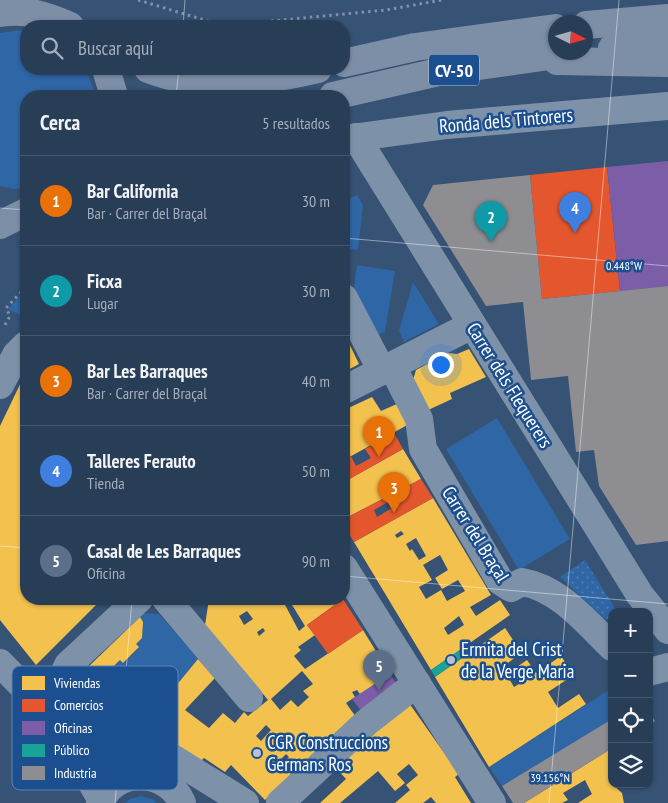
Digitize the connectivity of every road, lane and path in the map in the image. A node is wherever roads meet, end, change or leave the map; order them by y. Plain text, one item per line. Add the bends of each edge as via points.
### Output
1 (138, 0) edge
2 (442, 0) edge
3 (0, 13) edge
4 (668, 18) edge
5 (58, 20) edge
6 (204, 20) edge
7 (282, 20) edge
8 (593, 24) edge
9 (548, 29) edge
10 (668, 41) edge
11 (593, 50) edge
12 (548, 56) edge
13 (513, 60) junction
14 (350, 61) edge
15 (668, 63) edge
16 (108, 75) edge
17 (170, 75) edge
18 (289, 75) edge
19 (112, 90) edge
20 (350, 92) edge
21 (668, 106) edge
22 (350, 138) edge
23 (0, 204) edge
24 (20, 206) edge
25 (20, 215) edge
26 (0, 224) edge
27 (20, 293) edge
28 (350, 308) edge
29 (472, 325) junction
30 (4, 327) dead end
31 (20, 350) edge
32 (387, 369) junction
33 (0, 385) edge
34 (350, 387) edge
35 (350, 577) edge
36 (656, 602) edge
37 (133, 605) edge
38 (171, 605) edge
39 (668, 630) edge
40 (608, 642) edge
41 (0, 663) edge
42 (68, 666) edge
43 (668, 667) edge
44 (653, 671) edge
45 (12, 675) edge
46 (417, 683) junction
47 (249, 698) dead end
48 (178, 762) edge
49 (94, 790) edge
50 (109, 790) edge
51 (173, 790) edge
52 (100, 801) edge
53 (182, 803) edge
54 (245, 803) edge
55 (280, 803) edge
56 (492, 803) edge

1 - 6 path
2 - 7 path via 386,10
3 - 5 main road via 18,10
4 - 8 main road
9 - 14 main road, CV-50 via 424,46
10 - 11 main road
12 - 13 main road, CV-50
13 - 15 main road
13 - 20 main road, CV-50 via 442,71
16 - 19 main road
17 - 18 main road via 224,84
21 - 22 street, Ronda dels Tintorers via 447,124
22 - 29 street, Carrer dels Flequerers
23 - 24 main road
25 - 26 main road
27 - 30 path via 6,308 10,316
28 - 32 street
29 - 32 street
29 - 36 street, Carrer dels Flequerers
31 - 33 street
32 - 34 street
32 - 40 street, Carrer del Braçal via 419,419 423,448 500,581 511,588 522,582 543,587
35 - 46 street
36 - 39 street, Carrer dels Flequerers
37 - 42 street
38 - 47 street
41 - 45 street
43 - 44 street
46 - 55 street via 367,722
46 - 56 street
48 - 54 street
49 - 52 street
50 - 52 street
51 - 53 street

